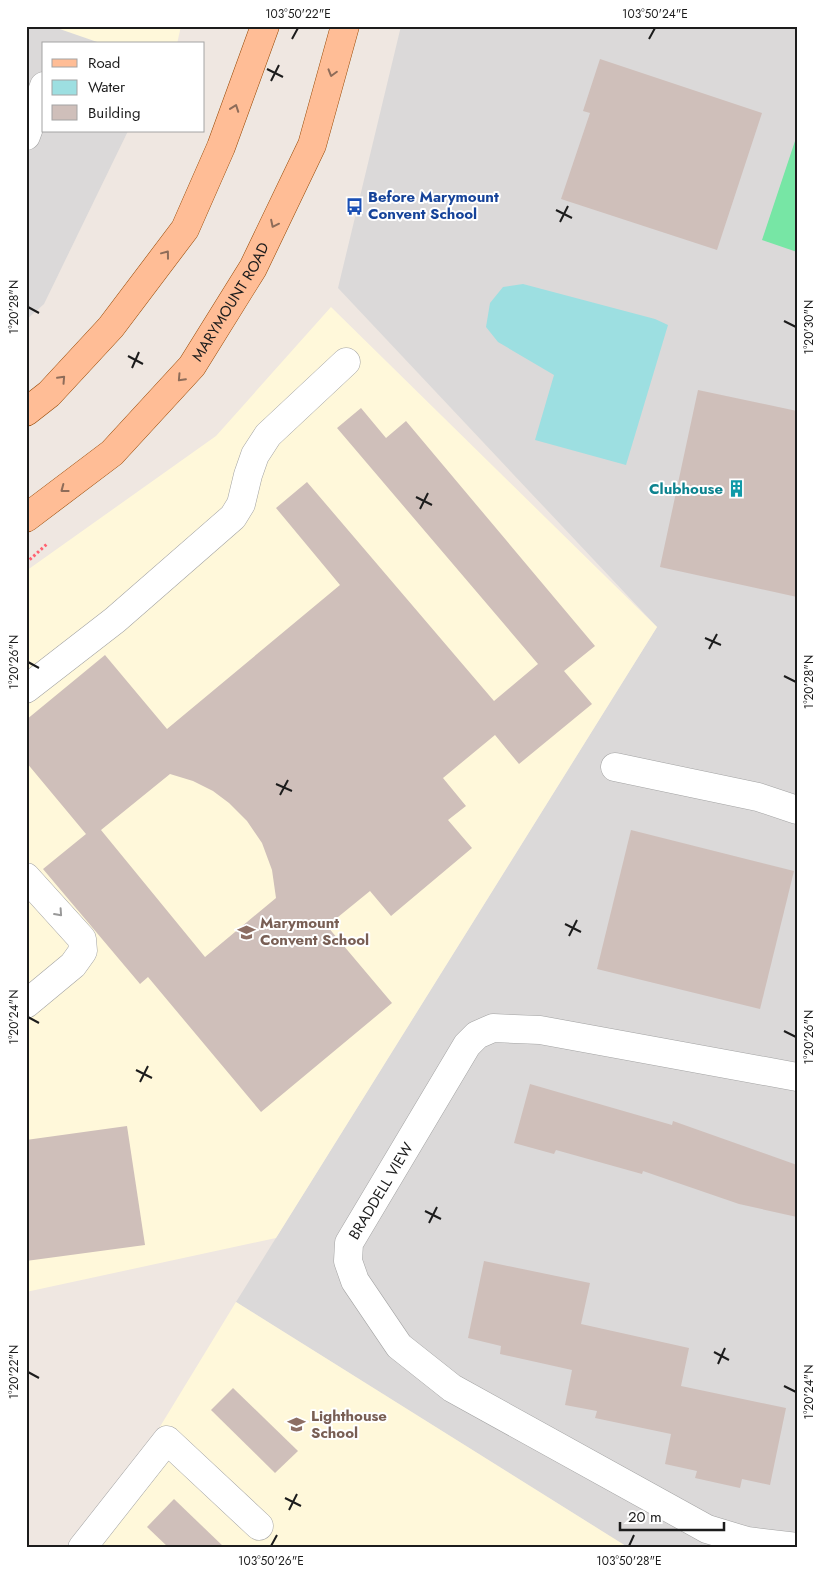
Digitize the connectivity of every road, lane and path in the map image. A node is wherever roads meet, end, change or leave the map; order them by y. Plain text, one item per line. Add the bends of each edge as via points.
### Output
1 (265, 26) edge
2 (345, 26) edge
3 (26, 74) edge
4 (42, 79) edge
5 (42, 92) edge
6 (26, 136) edge
7 (346, 362) dead end
8 (26, 412) edge
9 (26, 518) edge
10 (26, 689) edge
11 (615, 767) dead end
12 (797, 810) edge
13 (26, 877) edge
14 (26, 1004) edge
15 (797, 1076) edge
16 (259, 1526) dead end
17 (797, 1547) edge
18 (82, 1548) edge

8 -> 1 main road via 49,394 110,327 186,229 221,146
2 -> 9 main road, MARYMOUNT ROAD via 312,145 253,268 192,366 112,453
3 - 4 street
5 - 6 street
7 - 10 street via 268,435 255,455 234,517 115,620
11 - 12 street via 758,797
13 -> 14 street via 82,939 83,951 73,966
15 - 17 street, BRADDELL VIEW via 540,1030 493,1028 477,1034 467,1045 349,1243 348,1261 355,1280 399,1346 452,1388 707,1529 746,1540
16 - 18 street via 167,1440

